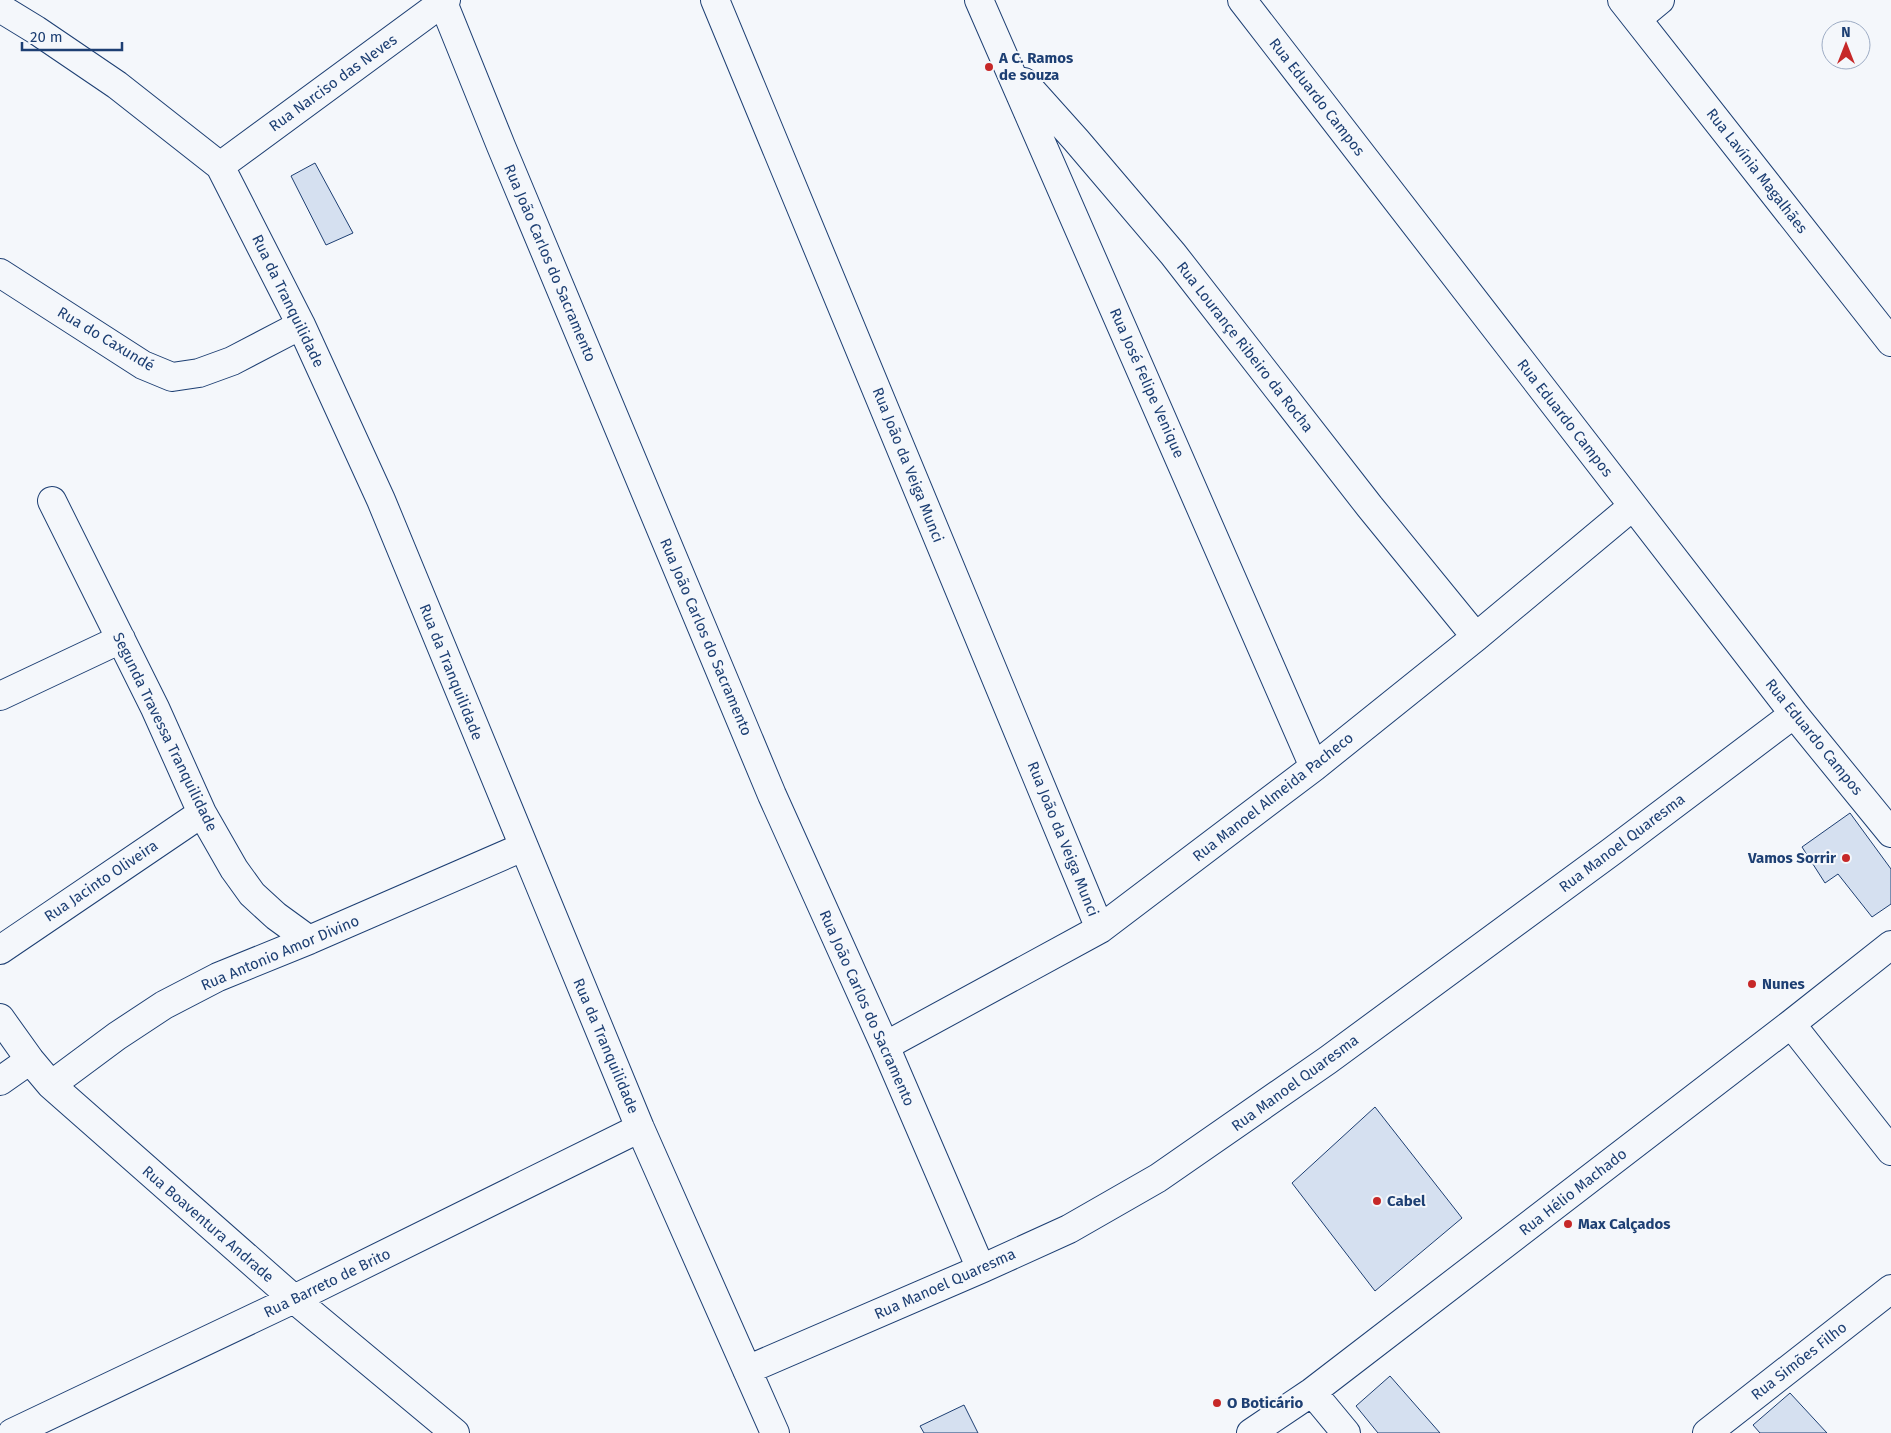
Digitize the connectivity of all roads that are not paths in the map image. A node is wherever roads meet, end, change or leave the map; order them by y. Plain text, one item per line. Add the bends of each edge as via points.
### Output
1 (444, 0) edge
2 (716, 0) edge
3 (979, 0) edge
4 (1242, 0) edge
5 (1660, 0) edge
6 (0, 8) edge
7 (1630, 10) edge
8 (1008, 64) junction
9 (220, 166) junction
10 (0, 273) edge
11 (300, 325) junction
12 (1891, 342) edge
13 (52, 501) dead end
14 (1633, 506) junction
15 (1476, 637) junction
16 (121, 639) junction
17 (0, 696) edge
18 (1794, 714) junction
19 (1314, 766) junction
20 (202, 812) junction
21 (1891, 833) edge
22 (523, 847) junction
23 (1100, 930) junction
24 (309, 940) junction
25 (1891, 945) edge
26 (0, 950) edge
27 (0, 1018) edge
28 (1791, 1024) junction
29 (885, 1046) junction
30 (30, 1060) junction
31 (0, 1081) edge
32 (51, 1085) junction
33 (640, 1128) junction
34 (1891, 1151) edge
35 (981, 1269) junction
36 (1891, 1289) edge
37 (294, 1299) junction
38 (747, 1370) junction
39 (1312, 1392) junction
40 (12, 1433) edge
41 (455, 1433) edge
42 (775, 1433) edge
43 (1251, 1433) edge
44 (1346, 1433) edge
45 (1707, 1433) edge

1 - 9 street, Rua Narciso das Neves
1 - 29 street, Rua João Carlos do Sacramento via 501,146 772,795
2 - 23 street, Rua João da Veiga Munci
3 - 8 street, Rua José Felipe Venique
4 - 14 street, Rua Eduardo Campos
5 - 7 street
6 - 9 street, Rua da Tranquilidade via 117,85
7 - 12 street, Rua Lavínia Magalhães
8 - 15 street, Rua Lourançe Ribeiro da Rocha via 1172,254
8 - 19 street, Rua José Felipe Venique
9 - 11 street, Rua da Tranquilidade
10 - 11 street, Rua do Caxundé via 143,365 172,377 199,373 232,361
11 - 22 street, Rua da Tranquilidade via 381,500
13 - 16 street, Segunda Travessa Tranquilidade
14 - 15 street, Rua Manoel Almeida Pacheco
14 - 18 street, Rua Eduardo Campos
15 - 19 street, Rua Manoel Almeida Pacheco
16 - 17 street
16 - 20 street, Segunda Travessa Tranquilidade
18 - 21 street, Rua Eduardo Campos
18 - 35 street, Rua Manoel Quaresma via 1611,852 1220,1136 1158,1178 1069,1229
19 - 23 street, Rua Manoel Almeida Pacheco
20 - 24 street, Segunda Travessa Tranquilidade via 252,894
20 - 26 street, Rua Jacinto Oliveira
22 - 24 street, Rua Antonio Amor Divino
22 - 33 street, Rua da Tranquilidade
23 - 29 street, Rua Manoel Almeida Pacheco
24 - 32 street, Rua Antonio Amor Divino via 218,977 164,1006
25 - 28 street, Rua Hélio Machado
27 - 30 street, Rua Boaventura Andrade
28 - 34 street
28 - 39 street, Rua Hélio Machado
29 - 35 street, Rua João Carlos do Sacramento
30 - 31 street
30 - 32 street, Rua Boaventura Andrade
32 - 37 street, Rua Boaventura Andrade
33 - 37 street, Rua Barreto de Brito
33 - 38 street, Rua da Tranquilidade
35 - 38 street, Rua Manoel Quaresma
36 - 45 street, Rua Simões Filho
37 - 40 street, Rua Barreto de Brito
37 - 41 street, Rua Boaventura Andrade
38 - 42 street, Rua da Tranquilidade
39 - 43 street, Rua Hélio Machado
39 - 44 street

